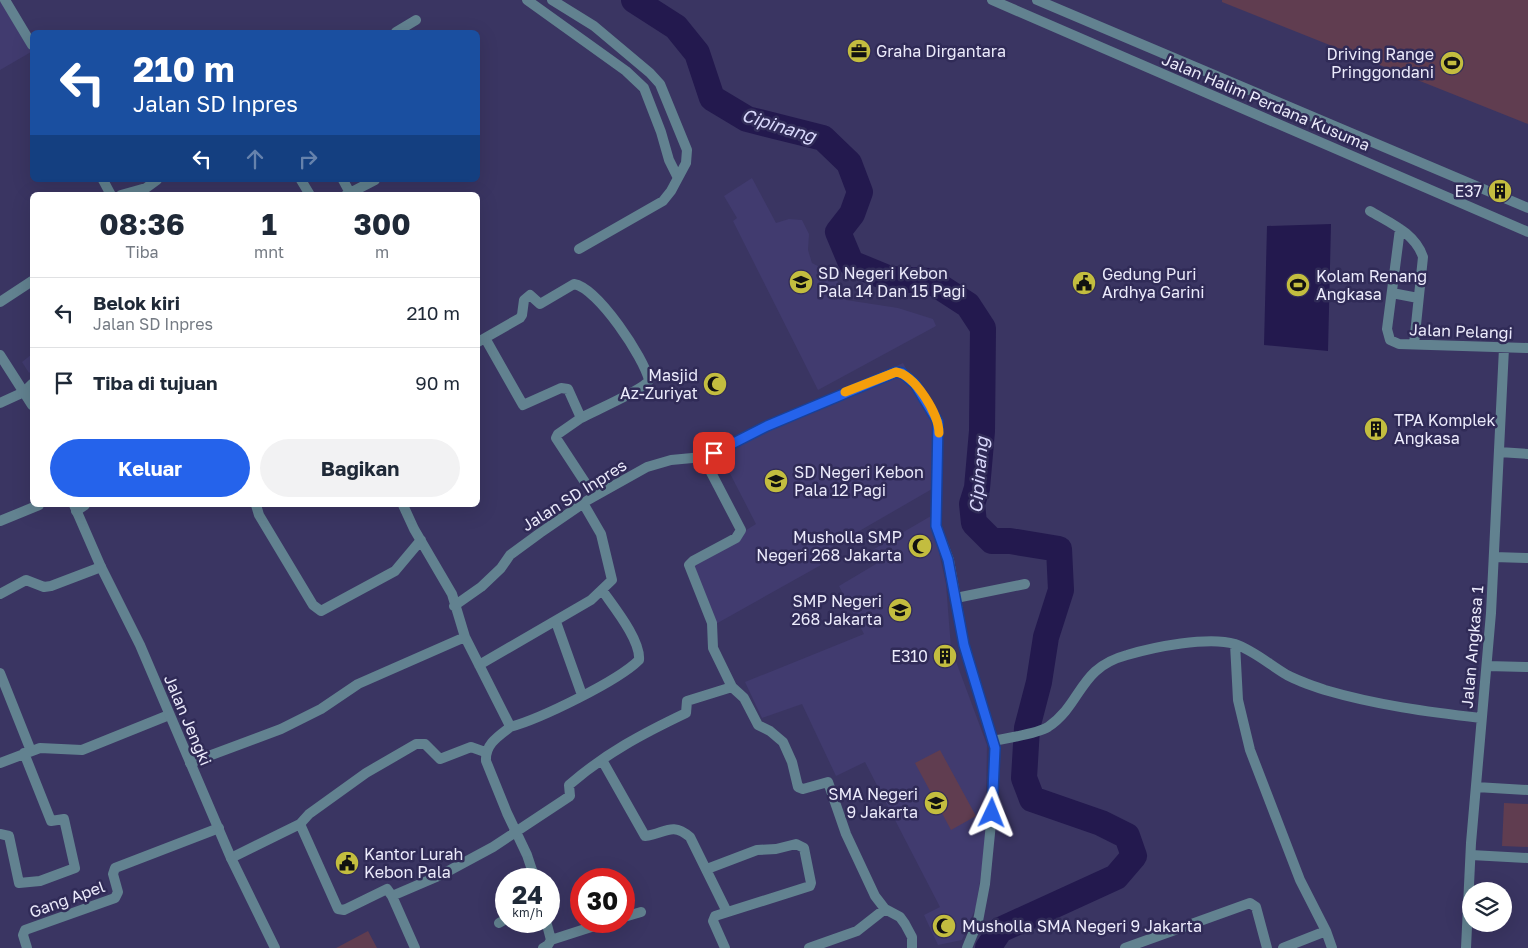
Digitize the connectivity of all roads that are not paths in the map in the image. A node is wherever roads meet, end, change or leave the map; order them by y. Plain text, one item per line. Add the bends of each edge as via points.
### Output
1 (5, 0) edge
2 (526, 0) edge
3 (552, 0) edge
4 (992, 0) edge
5 (1037, 0) edge
6 (416, 20) dead end
7 (399, 30) edge
8 (30, 42) edge
9 (678, 178) junction
10 (371, 182) edge
11 (352, 192) edge
12 (1528, 208) edge
13 (1370, 211) dead end
14 (1400, 229) junction
15 (1528, 232) edge
16 (578, 249) dead end
17 (30, 282) edge
18 (1392, 293) junction
19 (1418, 298) junction
20 (0, 302) edge
21 (481, 340) edge
22 (1414, 344) junction
23 (1504, 348) junction
24 (1528, 348) edge
25 (0, 355) edge
26 (30, 386) edge
27 (24, 392) junction
28 (30, 402) edge
29 (0, 403) edge
30 (581, 418) junction
31 (1499, 452) junction
32 (1528, 454) edge
33 (702, 457) junction
34 (594, 496) junction
35 (583, 504) junction
36 (34, 507) edge
37 (78, 507) edge
38 (257, 507) edge
39 (404, 507) edge
40 (0, 521) edge
41 (421, 540) junction
42 (1494, 557) junction
43 (1528, 558) edge
44 (100, 567) junction
45 (1025, 584) dead end
46 (602, 590) junction
47 (0, 594) edge
48 (956, 598) junction
49 (454, 606) junction
50 (556, 622) junction
51 (465, 637) junction
52 (1235, 644) junction
53 (479, 665) junction
54 (1487, 666) junction
55 (1528, 667) edge
56 (0, 673) edge
57 (732, 687) junction
58 (4, 693) edge
59 (582, 695) junction
60 (169, 715) junction
61 (1481, 718) junction
62 (510, 726) junction
63 (998, 740) junction
64 (28, 752) junction
65 (485, 752) junction
66 (602, 760) junction
67 (0, 763) edge
68 (190, 763) junction
69 (1476, 787) junction
70 (1528, 790) edge
71 (300, 824) junction
72 (219, 828) junction
73 (517, 833) junction
74 (0, 834) edge
75 (1471, 856) junction
76 (231, 858) junction
77 (1528, 858) edge
78 (531, 868) edge
79 (708, 869) junction
80 (392, 896) junction
81 (885, 909) junction
82 (641, 912) dead end
83 (727, 912) junction
84 (635, 914) edge
85 (1326, 931) junction
86 (549, 933) edge
87 (573, 933) edge
88 (551, 940) junction
89 (27, 948) edge
90 (275, 948) edge
91 (415, 948) edge
92 (543, 948) edge
93 (725, 948) edge
94 (809, 948) edge
95 (912, 948) edge
96 (968, 948) edge
97 (1126, 948) edge
98 (1267, 948) edge
99 (1283, 948) edge
100 (1332, 948) edge
101 (1466, 948) edge

1 - 8 street
2 - 9 street via 626,71 644,88
3 - 9 street via 594,26 660,84 686,150 686,163
4 - 15 street, Jalan Halim Perdana Kusuma
5 - 12 street, Jalan Halim Perdana Kusuma
6 - 7 street
9 - 16 street via 663,201
10 - 11 street
13 - 14 street
14 - 18 street, Jalan Pelangi
14 - 19 street via 1417,243 1423,257
17 - 20 street
18 - 19 street
18 - 22 street, Jalan Pelangi via 1390,340
19 - 22 street
21 - 30 street via 522,405 566,388
21 - 30 street via 520,318 528,296 540,304 574,284 590,292 615,321 648,380 635,392
22 - 23 street, Jalan Pelangi
23 - 24 street, Jalan Pelangi
23 - 31 street, Jalan Angkasa 1
25 - 27 street
26 - 27 street
27 - 28 street
27 - 29 street
30 - 34 street via 556,438
31 - 32 street
31 - 42 street, Jalan Angkasa 1
33 - 34 street, Jalan SD Inpres via 671,460 647,467
33 - 48 street, Jalan SD Inpres via 837,395 896,372 902,373 915,384 938,422 936,526
33 - 57 street via 741,530 739,536 689,565 712,623 713,648
34 - 35 street, Jalan SD Inpres
35 - 46 street via 601,534 612,570 612,580
35 - 49 street, Jalan SD Inpres via 510,555 481,587
36 - 40 street
37 - 44 street, Jalan Jengki
38 - 41 street via 313,605 321,611 394,571
39 - 41 street
41 - 49 street via 452,594
42 - 43 street
42 - 54 street, Jalan Angkasa 1
44 - 47 street via 51,586 44,587 26,580
44 - 60 street, Jalan Jengki via 140,645
45 - 48 street
46 - 50 street
46 - 59 street via 632,636 640,654 639,660
48 - 63 street, Jalan SD Inpres via 964,645
49 - 51 street
50 - 53 street
50 - 59 street
51 - 53 street
51 - 68 street via 358,684 322,709 280,729
52 - 61 street via 1288,676 1323,689 1404,709
52 - 63 street via 1200,641 1127,655 1102,664 1056,720 1040,729
52 - 85 street via 1238,700 1250,750 1296,871
53 - 62 street
54 - 55 street
54 - 61 street, Jalan Angkasa 1
56 - 58 street
57 - 66 street via 689,700 686,713 638,735
57 - 81 street via 744,698 758,725 783,742 798,788 828,782 846,834 875,896
58 - 64 street
59 - 62 street
60 - 64 street via 82,750 40,748
60 - 68 street, Jalan Jengki
61 - 69 street, Jalan Angkasa 1
62 - 65 street
63 - 96 street, Jalan SD Inpres via 985,884 978,921
64 - 67 street
64 - 74 street via 51,821 64,819 75,868 40,881 19,883 9,836
65 - 71 street via 471,747 440,759 425,744 416,744 370,769
65 - 73 street
66 - 73 street via 569,785 569,797 545,810
66 - 79 street via 644,835 670,828 684,832
68 - 72 street, Jalan Jengki
69 - 70 street
69 - 75 street, Jalan Angkasa 1
71 - 76 street
71 - 80 street via 338,909 344,910 387,889
72 - 76 street, Jalan Jengki
72 - 89 street, Gang Apel via 118,866 112,870 118,892 115,898 25,930 23,935
73 - 78 street
73 - 80 street via 441,875
75 - 77 street
75 - 101 street, Jalan Angkasa 1
76 - 90 street, Jalan Jengki
79 - 83 street
79 - 83 street via 757,850 776,850 796,844 804,848 810,886
80 - 91 street
81 - 94 street via 857,931
81 - 95 street via 900,917 912,937
82 - 84 street
83 - 93 street via 714,919
85 - 99 street
85 - 100 street
86 - 88 street
87 - 88 street
88 - 92 street
97 - 98 street via 1250,902 1256,907

